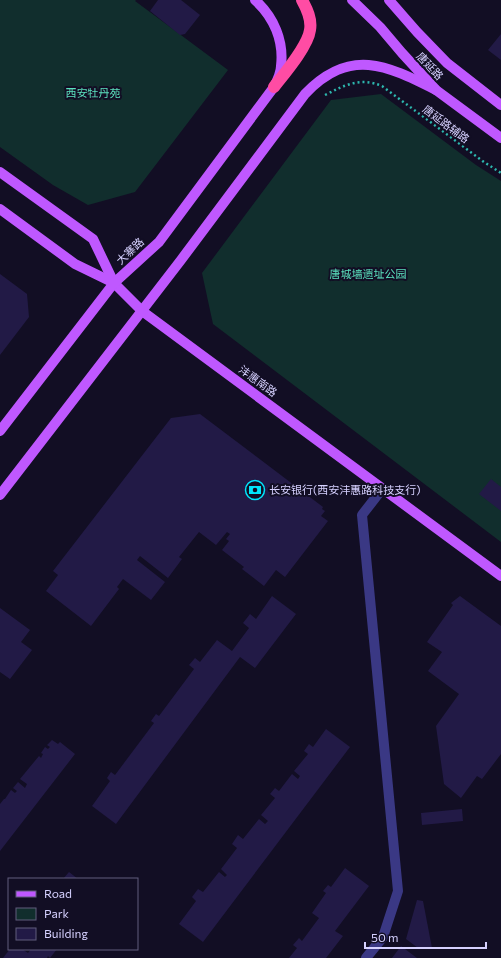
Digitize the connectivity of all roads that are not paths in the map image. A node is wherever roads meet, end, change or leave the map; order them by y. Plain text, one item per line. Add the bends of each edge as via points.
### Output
1 (255, 0) edge
2 (302, 0) edge
3 (352, 0) edge
4 (389, 0) edge
5 (274, 87) junction
6 (436, 90) junction
7 (501, 105) edge
8 (501, 138) edge
9 (0, 172) edge
10 (0, 209) edge
11 (114, 283) junction
12 (142, 311) junction
13 (0, 431) edge
14 (383, 488) junction
15 (0, 495) edge
16 (501, 576) edge
17 (366, 958) edge

1 - 5 main road via 267,13 280,37 281,68
2 - 5 highway via 309,13 310,30 303,47
3 - 6 main road, 唐延路
4 - 7 main road, 唐延路 via 448,63
5 - 11 main road, 大寨路 via 159,242
6 - 8 main road, 唐延路
6 - 12 main road via 401,72 375,65 348,66 319,80 305,94
9 - 11 main road via 93,239
10 - 11 main road, 沣惠南路 via 75,264
11 - 12 main road, 沣惠南路
11 - 13 main road, 大寨路
12 - 14 main road, 沣惠南路
12 - 15 main road
14 - 16 main road, 沣惠南路
14 - 17 street via 362,515 398,891 383,937

